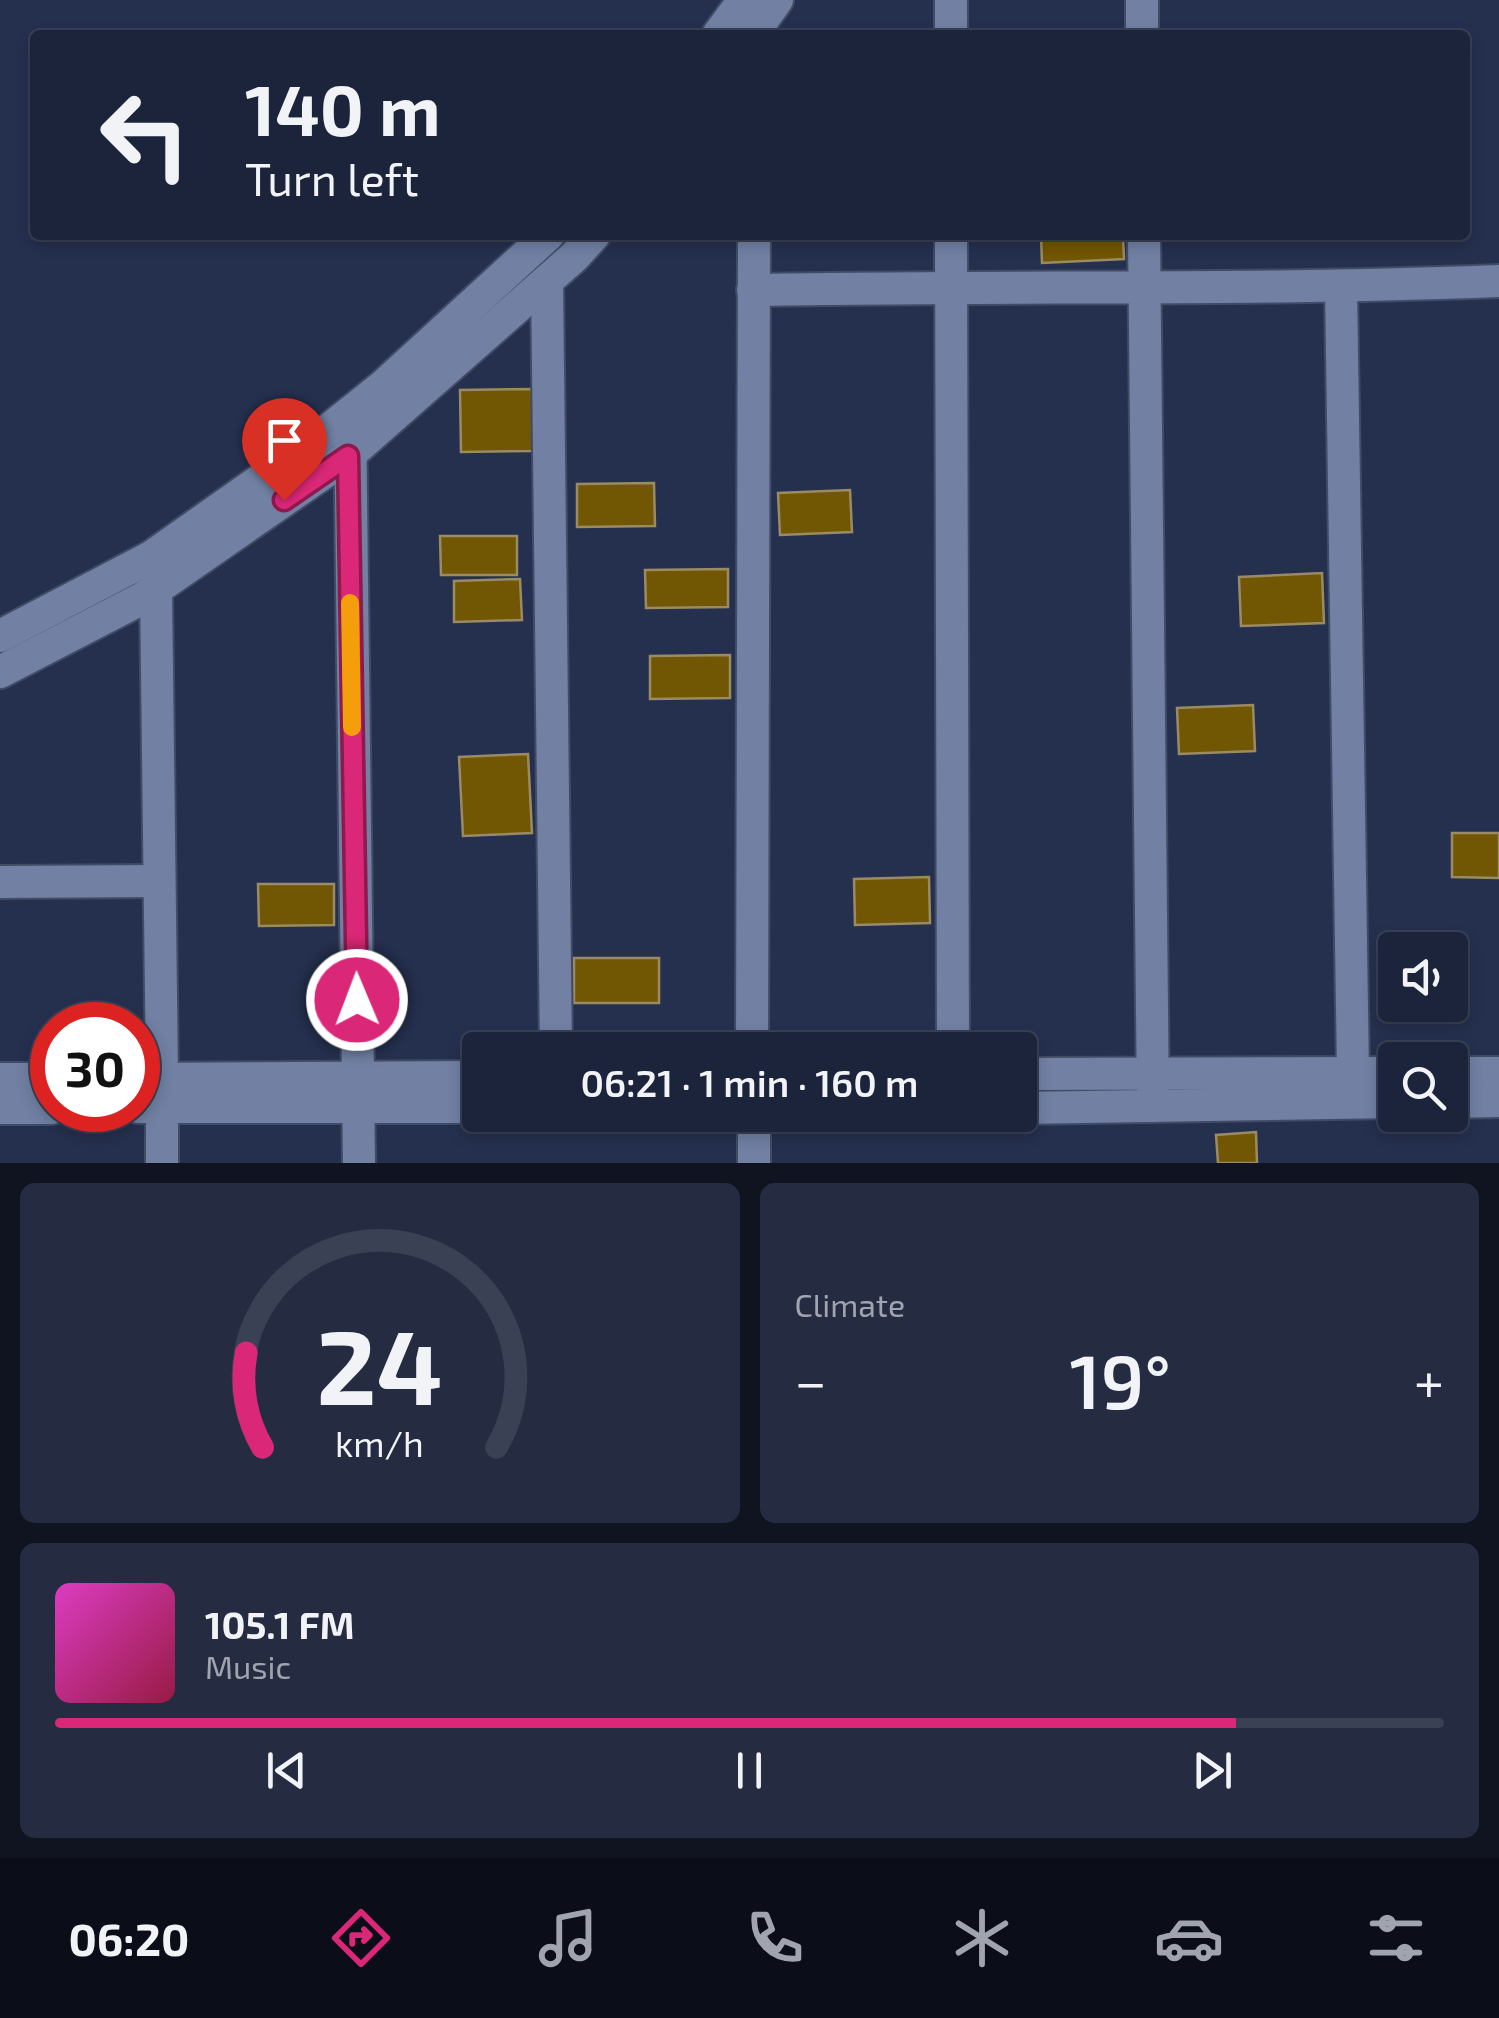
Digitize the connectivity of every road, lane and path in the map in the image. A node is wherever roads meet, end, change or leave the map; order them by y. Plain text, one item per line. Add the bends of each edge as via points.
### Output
1 (776, 0) edge
2 (950, 0) edge
3 (1142, 0) edge
4 (752, 25) edge
5 (951, 30) edge
6 (1142, 30) edge
7 (542, 240) edge
8 (589, 240) edge
9 (754, 240) edge
10 (951, 240) edge
11 (1144, 240) edge
12 (547, 280) junction
13 (1499, 281) edge
14 (951, 286) junction
15 (1341, 287) junction
16 (1144, 288) junction
17 (754, 290) junction
18 (350, 412) junction
19 (348, 456) junction
20 (156, 588) junction
21 (0, 636) edge
22 (0, 672) edge
23 (160, 881) junction
24 (0, 882) edge
25 (154, 1002) edge
26 (556, 1032) edge
27 (752, 1032) edge
28 (953, 1032) edge
29 (1468, 1072) edge
30 (1499, 1072) edge
31 (1152, 1073) junction
32 (1353, 1073) junction
33 (1378, 1073) edge
34 (1037, 1074) edge
35 (462, 1078) edge
36 (0, 1079) edge
37 (30, 1079) edge
38 (358, 1092) junction
39 (160, 1093) edge
40 (1499, 1101) edge
41 (1378, 1102) edge
42 (1468, 1102) edge
43 (462, 1106) edge
44 (1153, 1106) junction
45 (0, 1108) edge
46 (30, 1108) edge
47 (1037, 1108) edge
48 (157, 1132) edge
49 (754, 1132) edge
50 (162, 1163) edge
51 (359, 1163) edge
52 (754, 1163) edge

1 - 4 street
2 - 5 street
3 - 6 street
7 - 18 street
8 - 12 street
9 - 17 street
10 - 14 street
11 - 16 street
12 - 19 street
12 - 26 street
13 - 15 street
14 - 16 street
14 - 17 street
14 - 28 street
15 - 16 street
15 - 32 street
16 - 31 street
17 - 27 street
18 - 19 street
18 - 21 street via 151,557
19 - 20 street
19 - 38 street
20 - 22 street
20 - 23 street
23 - 24 street
23 - 25 street
29 - 30 street
31 - 32 street
31 - 34 street
31 - 44 street
32 - 33 street
35 - 38 street
36 - 37 street
38 - 39 street
38 - 43 street
38 - 51 street
40 - 42 street
41 - 44 street
44 - 47 street
45 - 46 street
48 - 50 street
49 - 52 street

